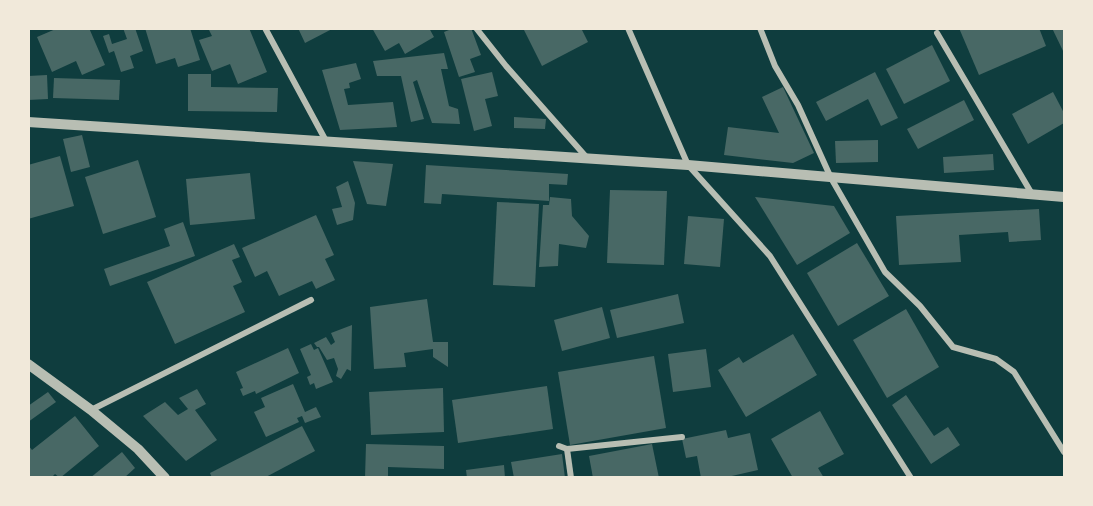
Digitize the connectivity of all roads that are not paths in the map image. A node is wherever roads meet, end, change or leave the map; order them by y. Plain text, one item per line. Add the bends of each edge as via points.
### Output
1 (265, 28) edge
2 (476, 28) edge
3 (628, 28) edge
4 (760, 28) edge
5 (938, 33) dead end
6 (28, 122) edge
7 (326, 141) junction
8 (588, 159) junction
9 (688, 165) junction
10 (831, 178) junction
11 (1032, 194) junction
12 (1065, 197) edge
13 (311, 300) dead end
14 (28, 364) edge
15 (91, 410) junction
16 (682, 436) dead end
17 (559, 446) dead end
18 (567, 449) junction
19 (1065, 452) edge
20 (165, 477) edge
21 (571, 477) edge
22 (911, 477) edge

1 - 7 street
2 - 8 street
3 - 9 street
4 - 10 street
5 - 11 street
6 - 7 street
7 - 8 street
8 - 9 street
9 - 10 street
9 - 22 street via 770,256
10 - 11 street
10 - 19 street via 885,272 920,306 953,347 996,359 1014,372
11 - 12 street
13 - 15 street
14 - 15 street
15 - 20 street
16 - 18 street
17 - 18 street
18 - 21 street

